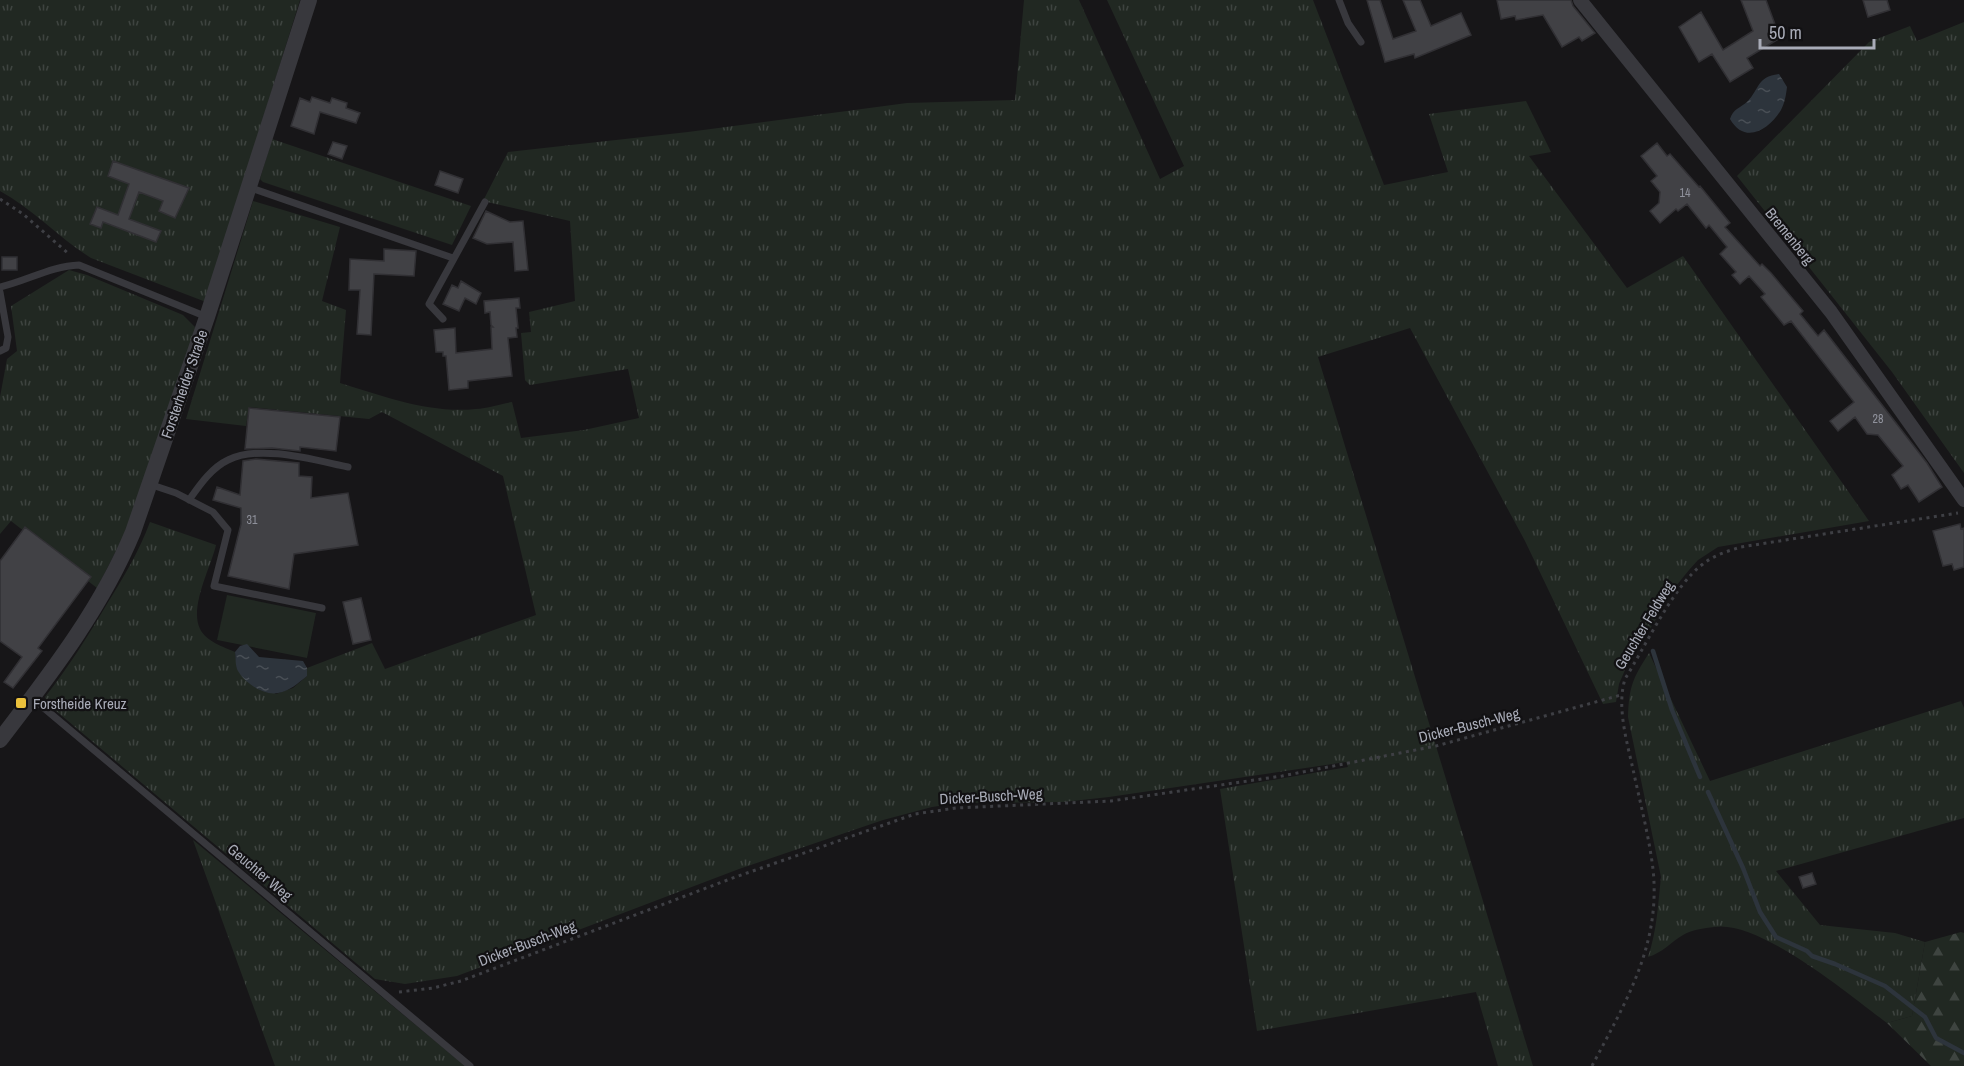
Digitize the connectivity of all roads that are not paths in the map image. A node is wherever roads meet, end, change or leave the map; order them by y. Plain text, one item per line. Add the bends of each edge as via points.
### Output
1 (309, 0) edge
2 (1339, 0) edge
3 (1580, 0) edge
4 (1361, 42) dead end
5 (248, 187) junction
6 (485, 202) dead end
7 (453, 258) junction
8 (0, 287) edge
9 (0, 292) edge
10 (207, 317) junction
11 (443, 319) dead end
12 (0, 351) edge
13 (348, 467) dead end
14 (150, 484) junction
15 (189, 500) junction
16 (1964, 500) edge
17 (322, 608) dead end
18 (32, 698) junction
19 (0, 740) edge
20 (470, 1066) edge

1 - 5 street, Forsterheider Straße
2 - 4 lane via 1347,23
3 - 16 street, Bremenberg via 1831,312
5 - 7 lane
5 - 10 street, Forsterheider Straße
6 - 7 lane
7 - 11 lane via 429,303
8 - 10 lane via 65,265 80,265
9 - 12 lane via 8,337 6,348
10 - 14 street, Forsterheider Straße
13 - 15 lane via 267,453 243,456 227,460 205,478
14 - 15 lane
14 - 18 street, Forsterheider Straße via 123,558 102,598
15 - 17 lane via 213,512 228,530 214,586
18 - 19 street, Forsterheider Straße
18 - 20 lane, Geuchter Weg

